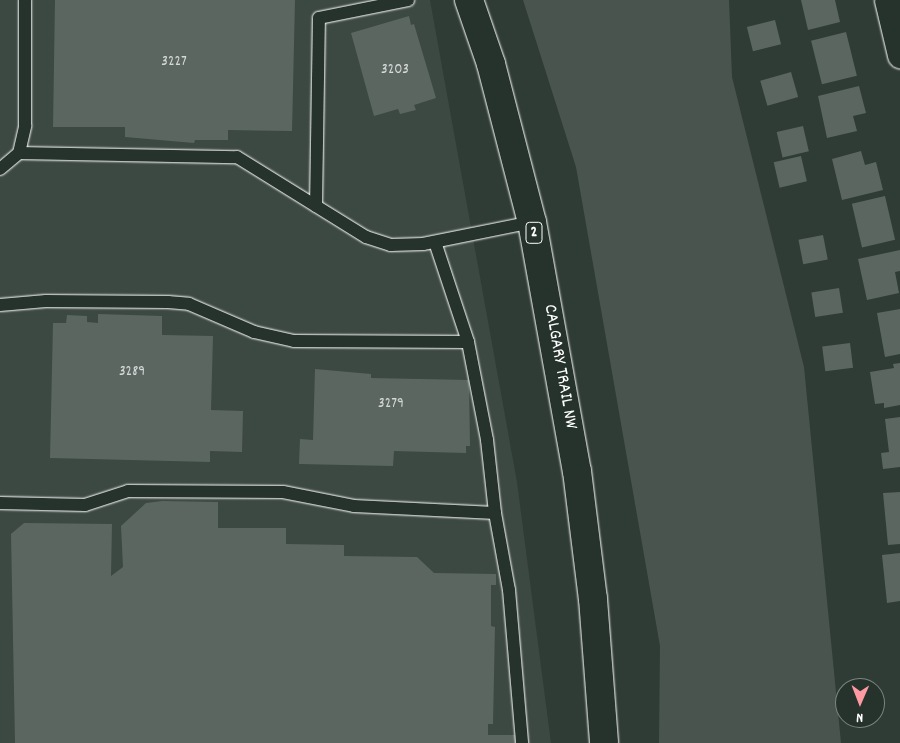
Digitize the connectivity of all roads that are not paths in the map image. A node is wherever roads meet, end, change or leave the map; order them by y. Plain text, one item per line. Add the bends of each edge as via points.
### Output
1 (25, 0) edge
2 (408, 0) edge
3 (470, 0) edge
4 (887, 0) edge
5 (900, 55) edge
6 (19, 153) junction
7 (0, 169) edge
8 (316, 206) junction
9 (532, 222) junction
10 (436, 242) junction
11 (0, 305) edge
12 (468, 342) junction
13 (0, 503) edge
14 (494, 513) junction
15 (522, 743) edge
16 (604, 743) edge

1 - 6 lane via 25,126
2 - 8 lane via 319,18
3 - 9 highway, CALGARY TRAIL NW / 2 via 492,64
4 - 5 street
6 - 7 lane
6 - 8 lane via 237,157
8 - 10 lane via 375,242 411,246
9 - 10 lane
9 - 16 highway, CALGARY TRAIL NW / 2 via 578,470 593,599
10 - 12 lane
11 - 12 lane via 46,300 168,302 189,304 254,332 294,341
12 - 14 lane via 493,474
13 - 14 lane via 85,505 128,490 273,492 354,506
14 - 15 lane via 509,590

